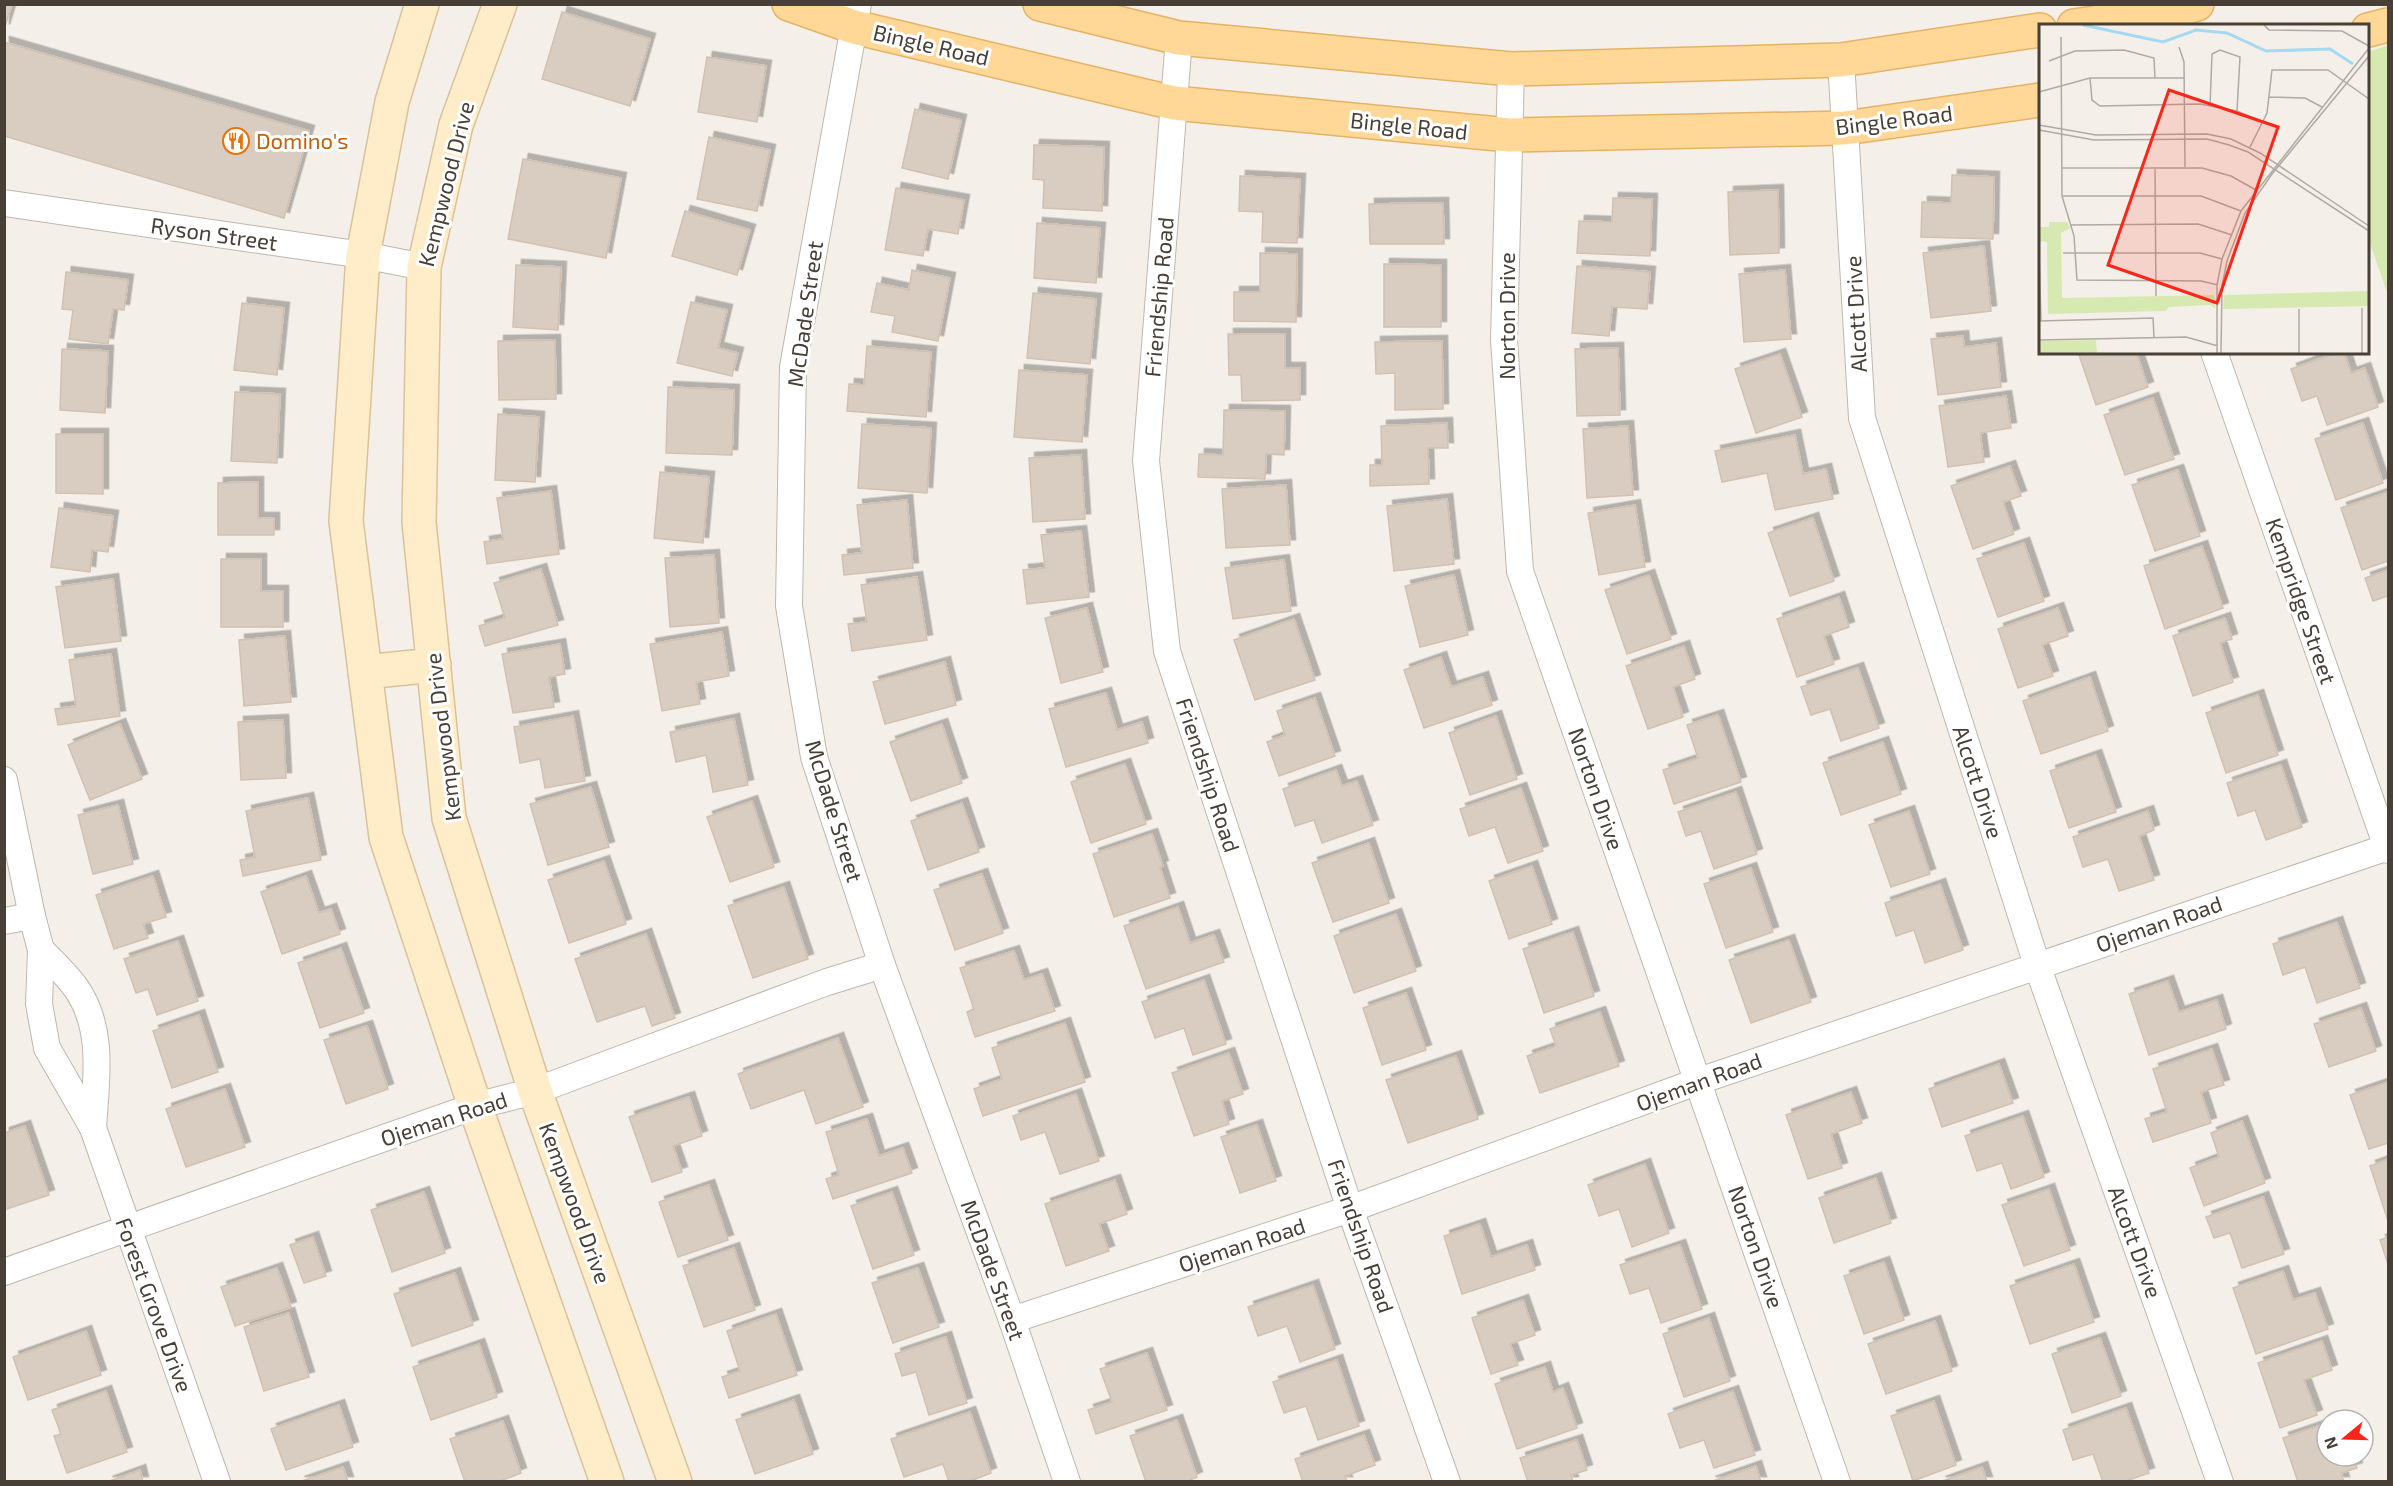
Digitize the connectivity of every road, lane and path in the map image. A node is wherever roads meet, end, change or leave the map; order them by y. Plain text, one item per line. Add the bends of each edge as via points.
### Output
1 (422, 4) edge
2 (500, 4) edge
3 (789, 4) edge
4 (1040, 4) edge
5 (2182, 14) edge
6 (856, 16) edge
7 (2092, 24) edge
8 (2388, 25) edge
9 (2039, 30) edge
10 (2369, 30) edge
11 (1179, 38) junction
12 (1841, 60) junction
13 (1511, 69) junction
14 (2039, 100) edge
15 (1174, 103) junction
16 (1845, 128) junction
17 (1509, 135) junction
18 (4, 203) edge
19 (363, 255) junction
20 (424, 267) junction
21 (2215, 354) edge
22 (434, 665) junction
23 (365, 672) junction
24 (4, 780) edge
25 (2388, 848) edge
26 (32, 916) junction
27 (4, 921) edge
28 (42, 950) junction
29 (882, 965) junction
30 (2037, 965) junction
31 (1699, 1081) junction
32 (535, 1091) junction
33 (474, 1106) junction
34 (93, 1128) junction
35 (1350, 1209) junction
36 (126, 1227) junction
37 (4, 1272) edge
38 (1012, 1320) junction
39 (217, 1482) edge
40 (607, 1482) edge
41 (675, 1482) edge
42 (1067, 1482) edge
43 (1447, 1482) edge
44 (1837, 1482) edge
45 (2220, 1482) edge

1 - 19 main road via 392,102
2 - 20 main road, Kempwood Drive via 456,125
3 - 6 main road, Bingle Road
4 - 11 main road
5 - 7 main road
6 - 15 main road, Bingle Road
6 - 29 street, McDade Street via 793,367 789,606 814,757
8 - 10 main road
9 - 12 main road
11 - 13 main road
11 - 15 street, Friendship Road
12 - 13 main road
12 - 16 street, Alcott Drive
13 - 17 street, Norton Drive
14 - 16 main road, Bingle Road
15 - 17 main road, Bingle Road
15 - 35 street, Friendship Road via 1146,462 1167,651
16 - 17 main road, Bingle Road
16 - 30 street, Alcott Drive via 1862,418
17 - 31 street, Norton Drive via 1504,340 1520,571
18 - 19 street, Ryson Street
19 - 20 street, Ryson Street
19 - 23 main road via 346,521
20 - 22 main road, Kempwood Drive via 419,522
21 - 25 street, Kempridge Street
22 - 23 main road
22 - 32 main road, Kempwood Drive via 449,818
23 - 33 main road via 386,837
24 - 26 street, Forest Grove Drive
25 - 30 street, Ojeman Road
26 - 27 street
26 - 28 street, Forest Grove Drive
28 - 34 street, Forest Grove Drive via 39,1004 47,1048
28 - 34 street, Forest Grove Drive via 76,989 94,1026 97,1069
29 - 32 street, Ojeman Road
29 - 38 street, McDade Street
30 - 31 street, Ojeman Road
30 - 45 street, Alcott Drive
31 - 35 street, Ojeman Road
31 - 44 street, Norton Drive
32 - 33 street, Ojeman Road
32 - 41 main road, Kempwood Drive
33 - 36 street, Ojeman Road
33 - 40 main road
34 - 36 street, Forest Grove Drive
35 - 38 street, Ojeman Road
35 - 43 street, Friendship Road
36 - 37 street, Ojeman Road
36 - 39 street, Forest Grove Drive
38 - 42 street, McDade Street

